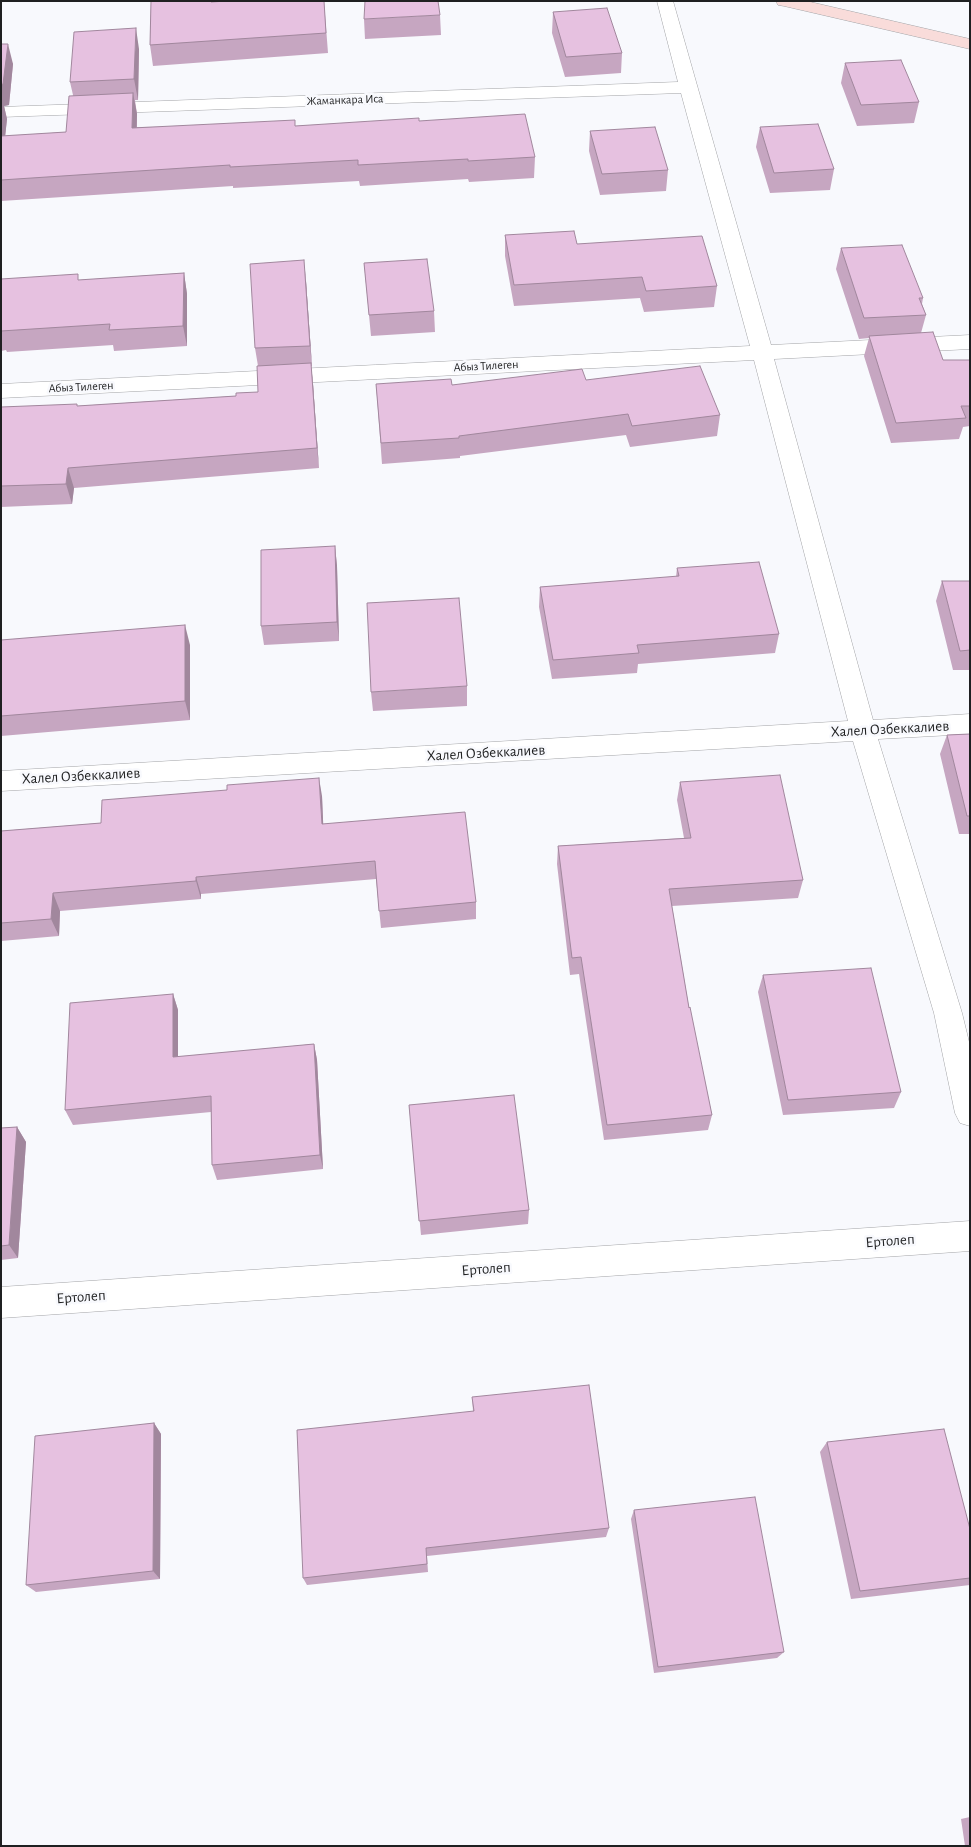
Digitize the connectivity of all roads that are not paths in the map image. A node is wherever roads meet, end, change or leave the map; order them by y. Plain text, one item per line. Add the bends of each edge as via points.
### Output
1 (665, 1) edge
2 (784, 1) edge
3 (970, 44) edge
4 (689, 87) junction
5 (1, 112) edge
6 (970, 342) edge
7 (762, 352) junction
8 (1, 391) edge
9 (970, 724) edge
10 (862, 731) junction
11 (1, 781) edge
12 (970, 1113) edge
13 (970, 1236) edge
14 (1, 1303) edge

1 - 4 street
2 - 3 main road
4 - 5 street, Жаманкара Иса
4 - 7 street
6 - 7 street, Абыз Тилеген
7 - 8 street, Абыз Тилеген
7 - 10 street
9 - 10 street, Халел Озбеккалиев
10 - 11 street, Халел Озбеккалиев
10 - 12 street via 948,1013
13 - 14 street, Ертолеп

